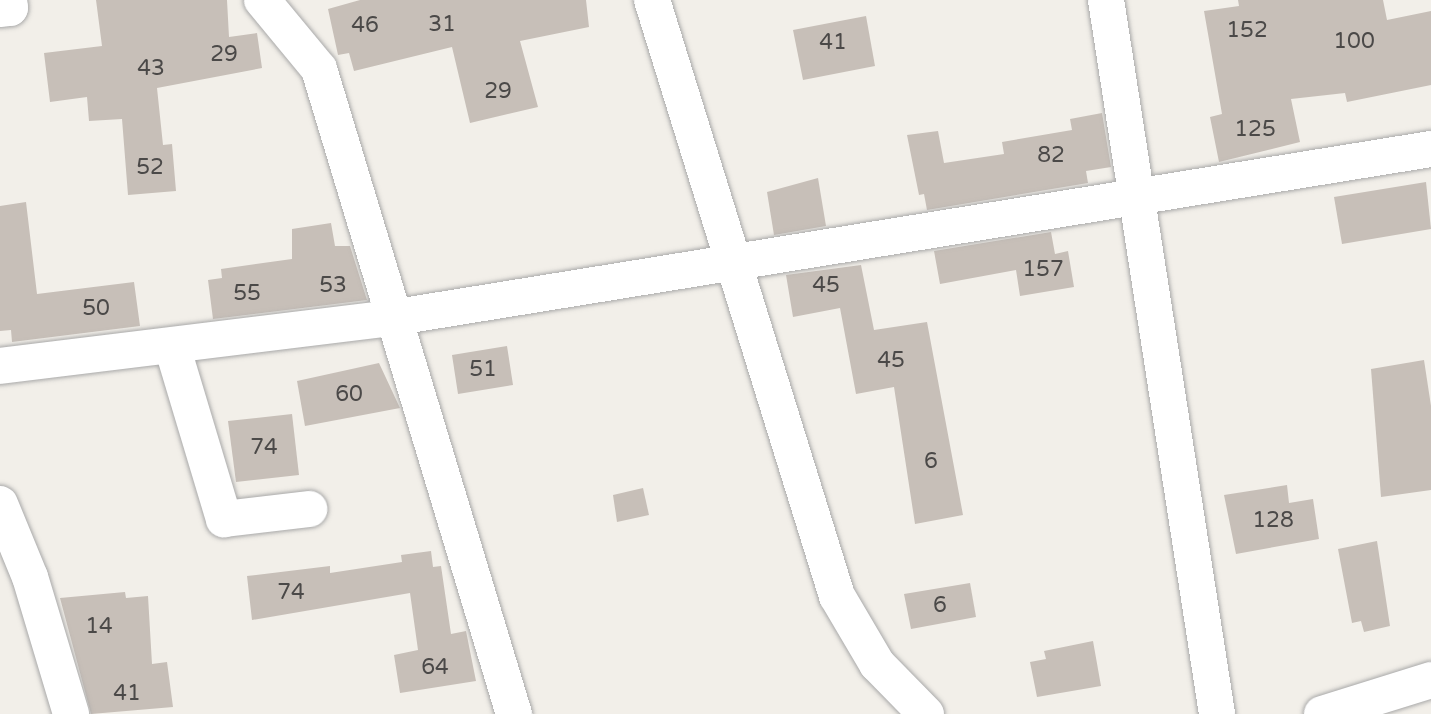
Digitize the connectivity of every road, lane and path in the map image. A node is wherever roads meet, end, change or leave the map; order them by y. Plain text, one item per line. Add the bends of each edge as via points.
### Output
1 (9, 0) edge
2 (262, 0) edge
3 (652, 0) edge
4 (1106, 0) edge
5 (0, 9) edge
6 (1431, 149) edge
7 (1135, 198) junction
8 (734, 266) junction
9 (397, 317) junction
10 (172, 346) junction
11 (0, 366) edge
12 (0, 504) edge
13 (309, 509) dead end
14 (1431, 680) edge
15 (71, 714) edge
16 (514, 714) edge
17 (926, 714) edge
18 (1217, 714) edge
19 (1322, 714) edge

1 - 5 street via 10,8
2 - 9 street via 319,69
3 - 8 street
4 - 7 street
6 - 7 street
7 - 8 street
7 - 18 street
8 - 9 street
8 - 17 street via 837,596 877,664
9 - 10 street
9 - 16 street
10 - 11 street
10 - 13 street via 224,519
12 - 15 street via 30,577
14 - 19 street

